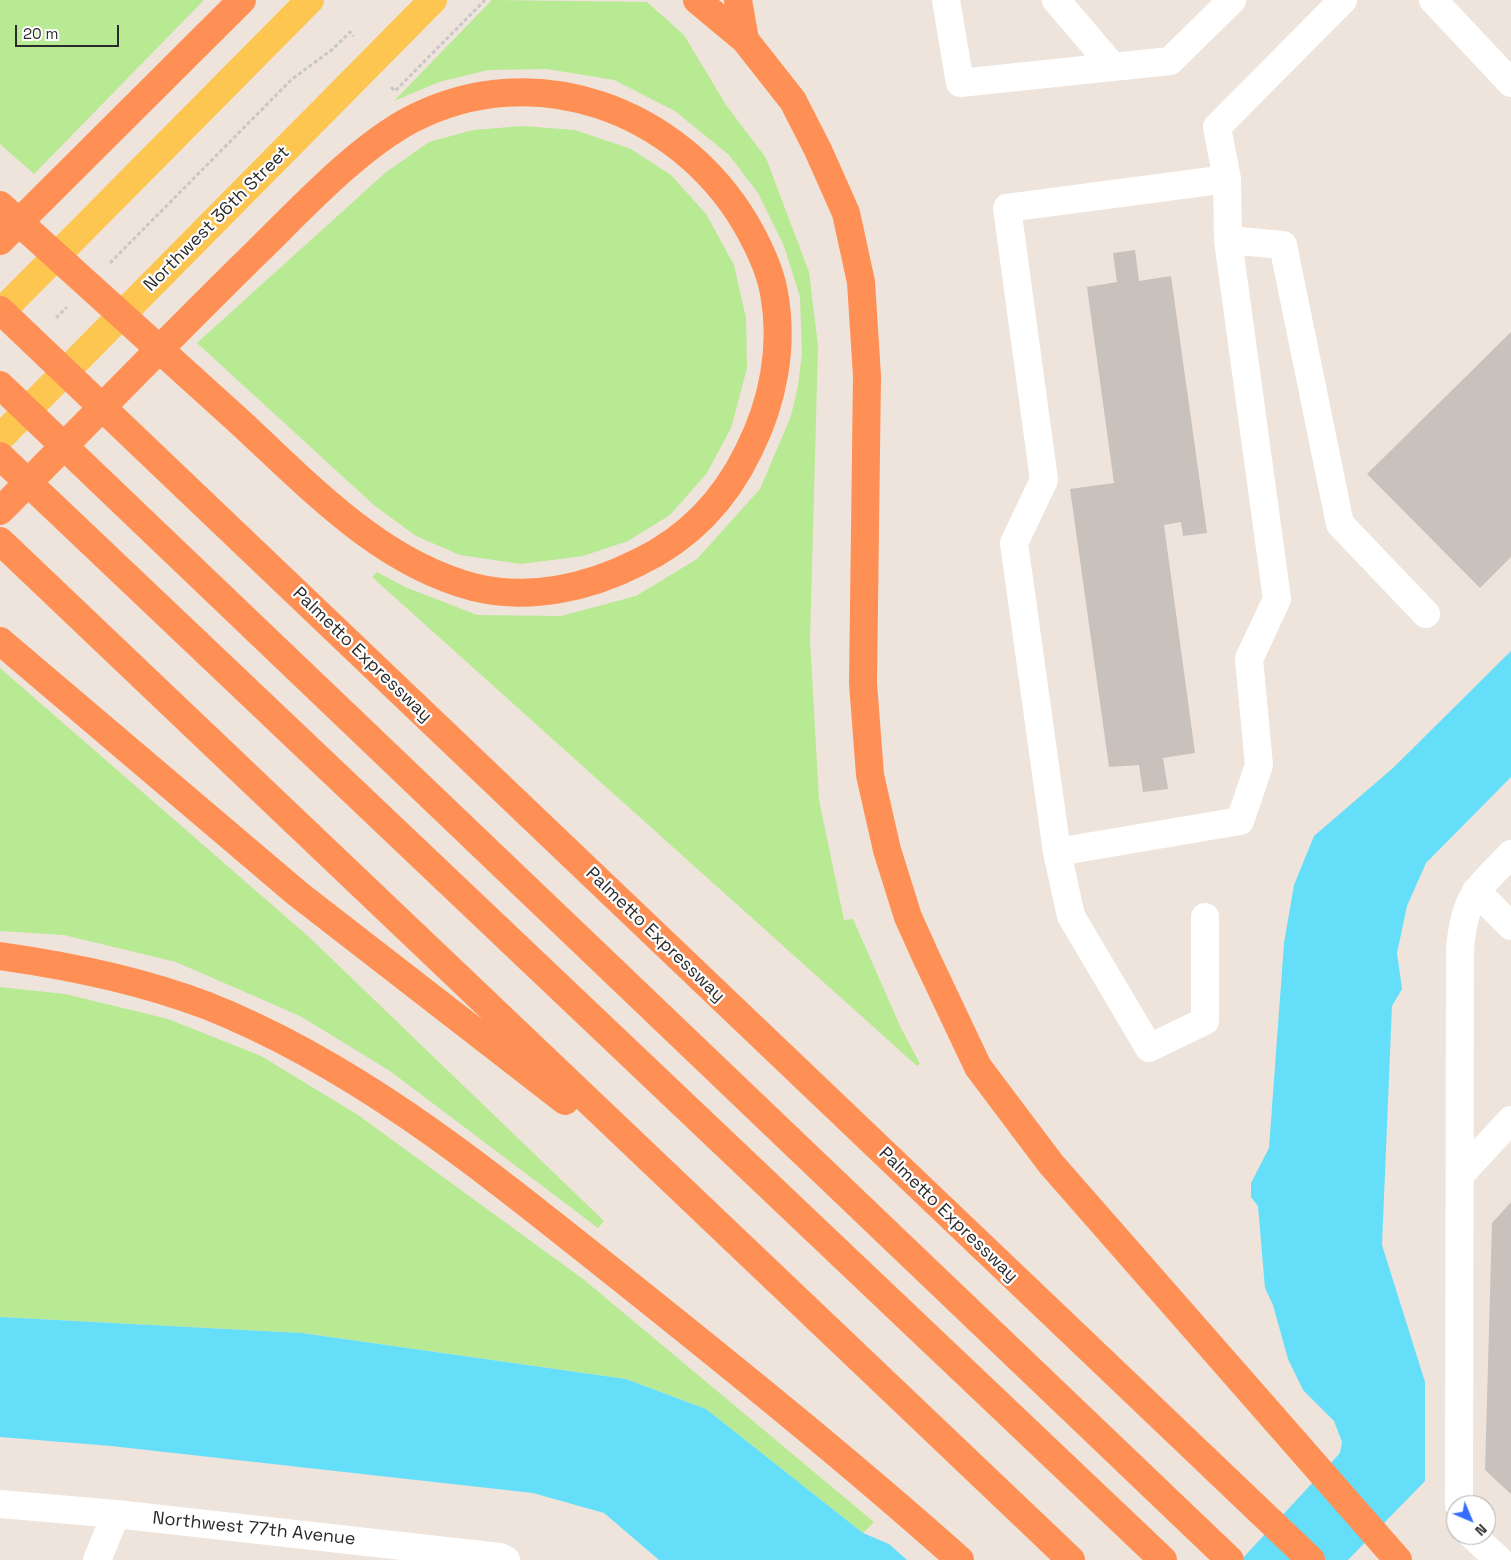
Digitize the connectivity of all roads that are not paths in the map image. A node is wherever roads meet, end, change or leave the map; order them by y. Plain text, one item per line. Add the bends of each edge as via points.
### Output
1 (242, 0) edge
2 (310, 0) edge
3 (433, 0) edge
4 (697, 0) edge
5 (738, 0) edge
6 (946, 0) edge
7 (1056, 0) edge
8 (1232, 0) edge
9 (1343, 0) edge
10 (1433, 0) edge
11 (745, 40) junction
12 (1113, 67) junction
13 (1511, 84) edge
14 (1226, 179) junction
15 (0, 205) edge
16 (1228, 240) junction
17 (0, 241) edge
18 (0, 311) edge
19 (0, 385) edge
20 (0, 438) edge
21 (0, 456) edge
22 (0, 511) edge
23 (8, 548) edge
24 (1426, 614) dead end
25 (0, 641) edge
26 (1057, 852) junction
27 (1511, 854) edge
28 (1476, 891) junction
29 (1205, 917) dead end
30 (1511, 926) edge
31 (0, 956) edge
32 (1511, 1120) edge
33 (1460, 1175) junction
34 (686, 1196) junction
35 (1459, 1495) edge
36 (0, 1504) edge
37 (116, 1514) junction
38 (1483, 1545) edge
39 (1307, 1558) edge
40 (1229, 1559) edge
41 (97, 1560) edge
42 (506, 1560) edge
43 (960, 1560) edge
44 (1071, 1560) edge
45 (1163, 1560) edge
46 (1398, 1560) edge
47 (1499, 1560) edge

1 - 17 highway
2 - 18 main road
3 - 20 main road, Northwest 36th Street
4 - 11 highway
5 - 11 highway
6 - 12 street via 960,83
7 - 12 street
8 - 12 street via 1170,61
9 - 14 street via 1217,127
10 - 13 street
11 - 46 highway via 793,101 818,150 846,213 861,282 868,376 863,683 870,775 887,850 908,917 984,1074 1051,1164 1314,1468
14 - 16 street
14 - 26 street via 1007,208 1044,480 1014,543
15 - 22 highway via 190,378 334,507 384,548 442,577 478,588 510,592 565,589 622,571 675,542 714,507 759,430 774,378 778,332 774,290 753,237 735,205 694,159 649,126 596,103 558,94 496,92 433,110 409,121 365,152 214,294
16 - 24 street via 1282,245 1340,524
16 - 26 street via 1277,599 1249,659 1259,766 1240,821
18 - 39 highway, Palmetto Expressway
19 - 40 highway
21 - 45 highway
23 - 34 highway
25 - 34 highway via 298,894
26 - 29 street via 1071,916 1149,1048 1205,1021
27 - 28 street
28 - 30 street
28 - 33 street via 1462,919 1460,949
31 - 43 highway via 91,971 205,1005 294,1046 357,1082 485,1172 655,1306
32 - 33 street
33 - 35 street
34 - 44 highway
36 - 37 street, Northwest 77th Avenue
37 - 41 street
37 - 42 street, Northwest 77th Avenue
38 - 47 street

